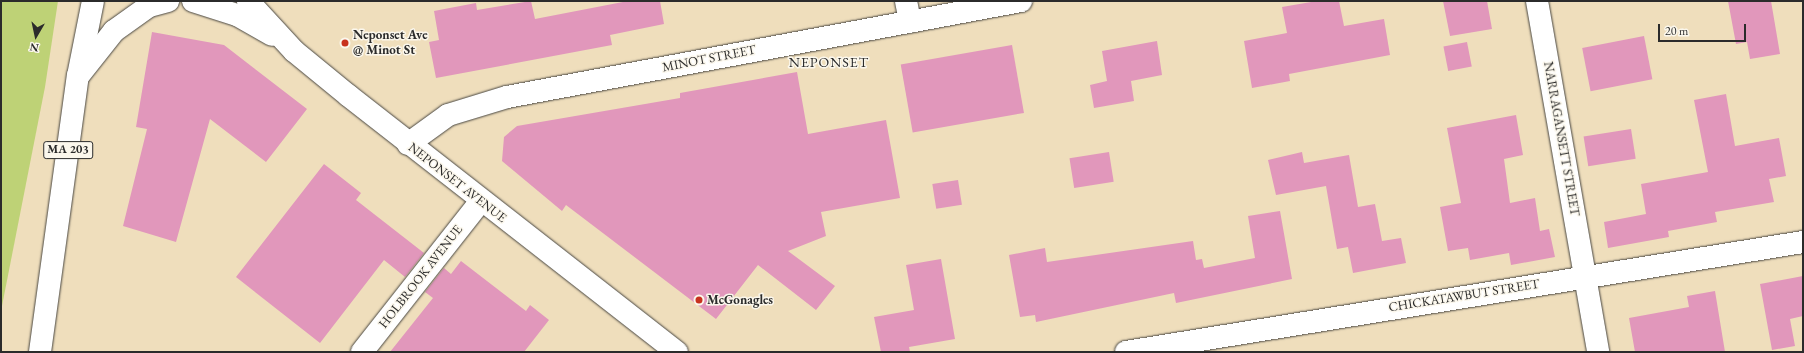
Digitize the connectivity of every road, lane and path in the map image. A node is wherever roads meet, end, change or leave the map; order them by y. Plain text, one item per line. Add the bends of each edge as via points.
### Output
1 (93, 1) edge
2 (168, 1) edge
3 (193, 1) edge
4 (248, 1) edge
5 (1021, 1) edge
6 (1537, 1) edge
7 (908, 11) edge
8 (294, 51) junction
9 (78, 76) junction
10 (408, 144) junction
11 (480, 202) junction
12 (1803, 242) edge
13 (1584, 277) junction
14 (44, 314) junction
15 (31, 352) edge
16 (40, 352) edge
17 (362, 352) edge
18 (677, 352) edge
19 (1126, 352) edge
20 (1598, 352) edge

1 - 9 street, MA 203
2 - 9 street via 149,6 114,31
3 - 8 street via 237,15
4 - 8 street, NEPONSET AVENUE
5 - 7 street, MINOT STREET
6 - 13 street, NARRAGANSETT STREET
7 - 10 street, MINOT STREET via 507,97 448,114
8 - 10 street, NEPONSET AVENUE
9 - 14 street, MA 203
10 - 11 street, NEPONSET AVENUE
11 - 17 street, HOLBROOK AVENUE
11 - 18 street, NEPONSET AVENUE
12 - 13 street, CHICKATAWBUT STREET
13 - 19 street, CHICKATAWBUT STREET
13 - 20 street, NARRAGANSETT STREET
14 - 15 street, MA 203
14 - 16 street

